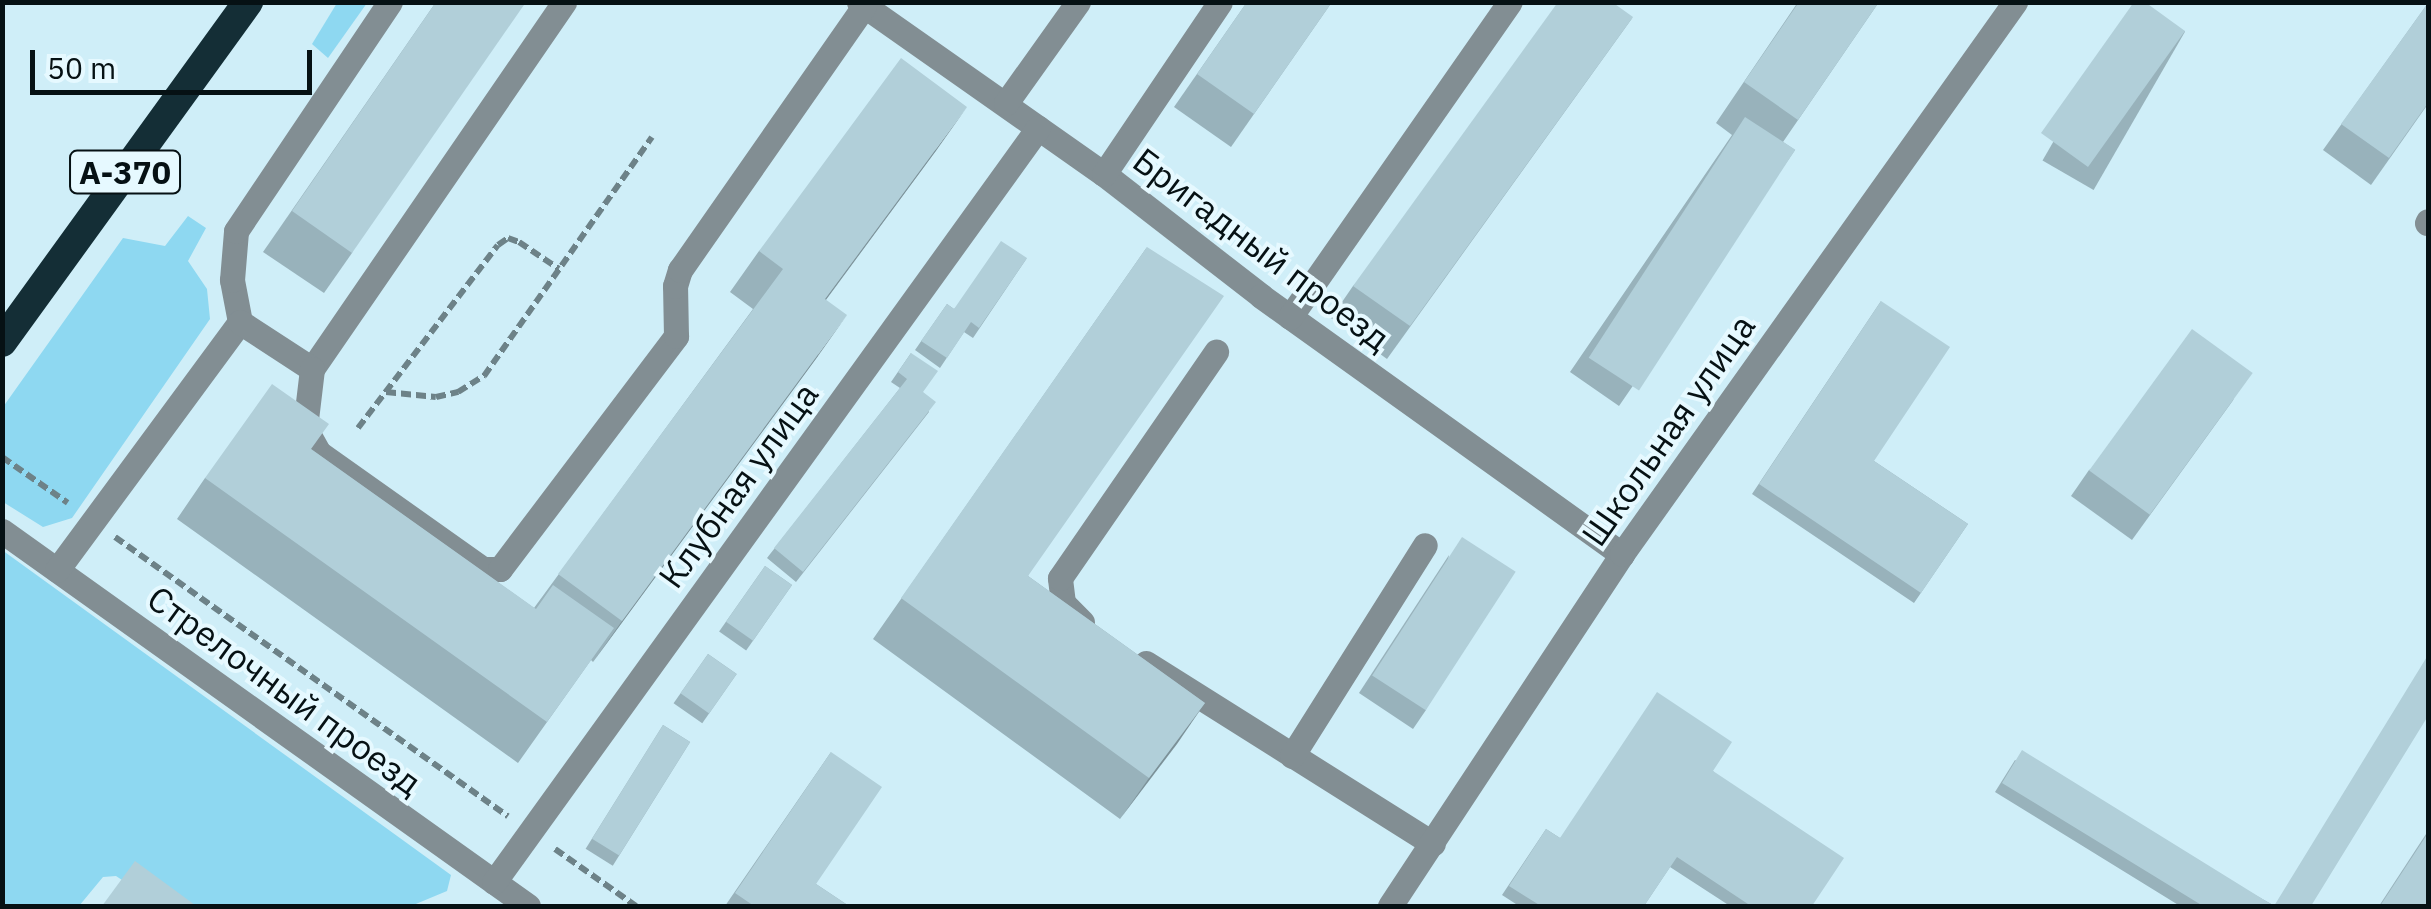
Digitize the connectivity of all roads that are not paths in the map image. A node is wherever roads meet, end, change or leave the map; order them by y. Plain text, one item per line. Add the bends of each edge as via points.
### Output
1 (248, 2) edge
2 (390, 2) edge
3 (564, 2) edge
4 (1078, 2) edge
5 (1220, 2) edge
6 (1510, 2) edge
7 (2015, 2) edge
8 (862, 4) edge
9 (1006, 103) junction
10 (1038, 128) junction
11 (1104, 174) junction
12 (1290, 317) junction
13 (240, 322) junction
14 (2, 342) edge
15 (1216, 352) edge
16 (312, 368) junction
17 (2, 531) edge
18 (1425, 545) dead end
19 (1622, 554) junction
20 (57, 570) junction
21 (1292, 756) junction
22 (1434, 844) junction
23 (494, 882) junction
24 (528, 906) edge
25 (1390, 906) edge

1 - 14 highway, А-370
2 - 13 street via 236,231 232,280
3 - 16 street
4 - 9 street
5 - 11 street
6 - 12 street
7 - 19 street, Школьная улица
8 - 9 street, Бригадный проезд
8 - 16 street via 680,270 676,336 500,569 483,569 319,452 304,428
9 - 10 street, Бригадный проезд
10 - 11 street, Бригадный проезд
10 - 23 street, Клубная улица
11 - 12 street, Бригадный проезд
12 - 19 street, Бригадный проезд
13 - 16 street
13 - 20 street
15 - 21 street via 1060,578 1063,603 1073,617
17 - 20 street, Стрелочный проезд
18 - 21 street
19 - 22 street, Школьная улица
20 - 23 street, Стрелочный проезд
21 - 22 street
22 - 25 street, Школьная улица
23 - 24 street, Стрелочный проезд

